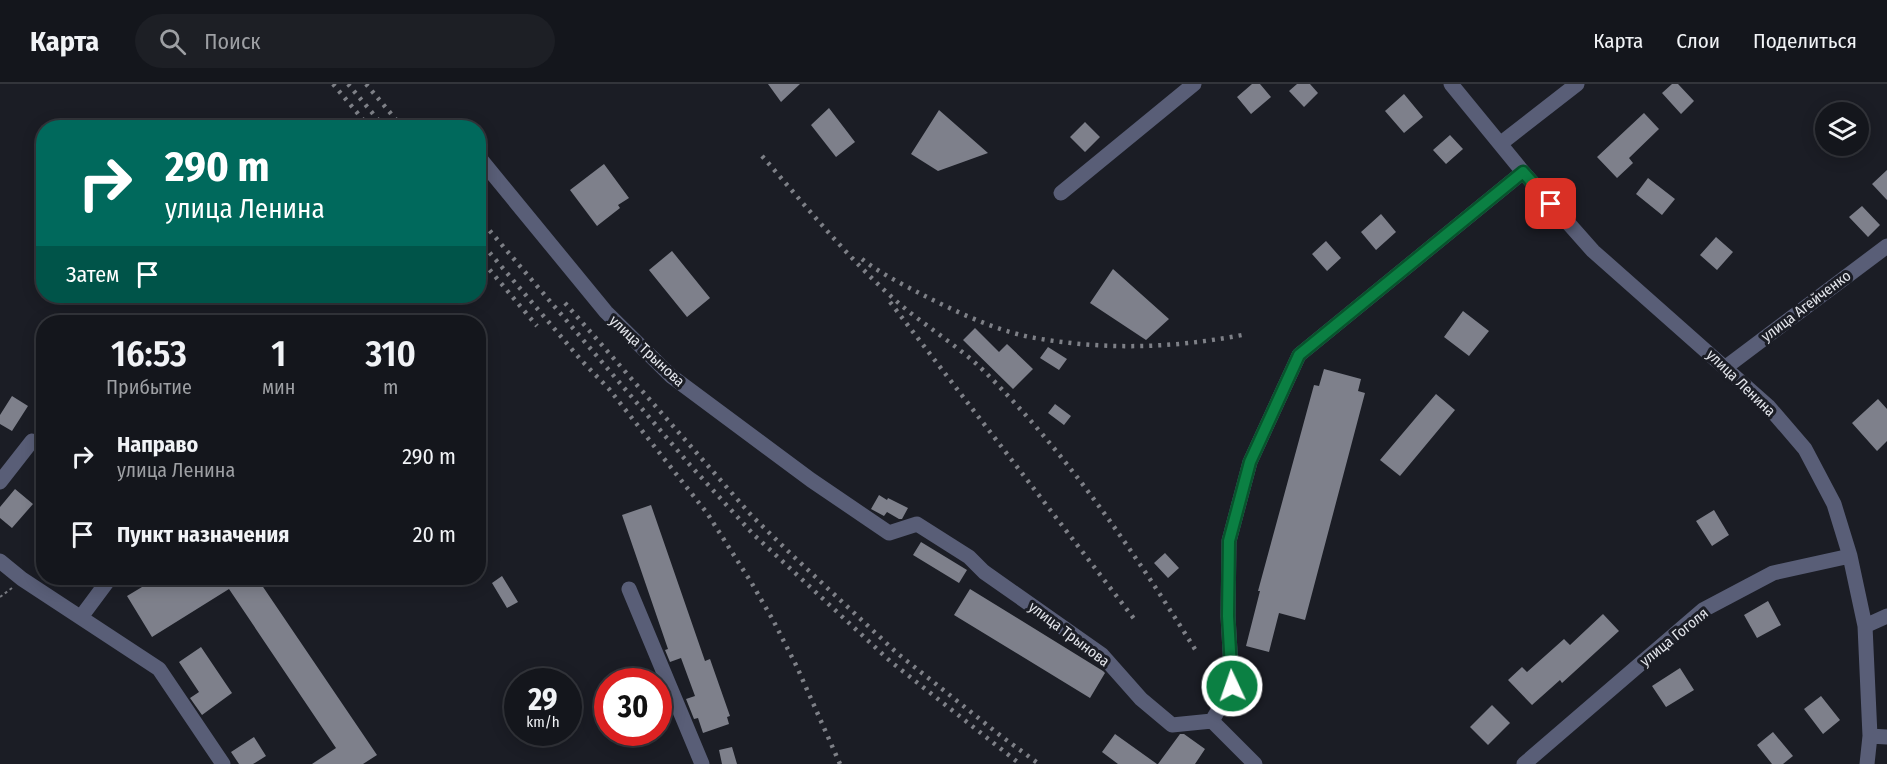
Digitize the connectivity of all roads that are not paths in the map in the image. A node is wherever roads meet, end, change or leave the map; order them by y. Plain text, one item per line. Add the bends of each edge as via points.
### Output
1 (1194, 84) edge
2 (1451, 84) edge
3 (1577, 84) edge
4 (1500, 144) junction
5 (486, 166) edge
6 (1523, 172) junction
7 (1061, 193) dead end
8 (1887, 246) edge
9 (1726, 367) junction
10 (32, 441) dead end
11 (0, 482) edge
12 (1850, 556) junction
13 (0, 561) edge
14 (105, 585) edge
15 (629, 589) dead end
16 (1887, 616) edge
17 (81, 617) junction
18 (1864, 626) junction
19 (1212, 721) junction
20 (1870, 736) junction
21 (1887, 737) edge
22 (222, 764) edge
23 (702, 764) edge
24 (1254, 764) edge
25 (1524, 764) edge
26 (1867, 764) edge

1 - 7 street
2 - 4 street, улица Ленина
3 - 4 street
4 - 6 street, улица Ленина
5 - 19 street, улица Трынова via 606,312 670,376 889,533 918,524 969,557 984,572 1102,655 1141,699 1172,725
6 - 9 street, улица Ленина via 1593,251
6 - 19 street via 1299,355 1250,462 1229,541 1232,686
8 - 9 street, улица Агейченко
9 - 12 street, улица Ленина via 1768,406 1805,449 1834,504
10 - 11 street
12 - 18 street, улица Ленина
12 - 25 street, улица Гоголя via 1773,573 1703,610
13 - 17 street
14 - 17 street
15 - 23 street
16 - 18 street
17 - 22 street via 159,669
18 - 20 street, улица Ленина
19 - 24 street
20 - 21 street
20 - 26 street, улица Ленина

